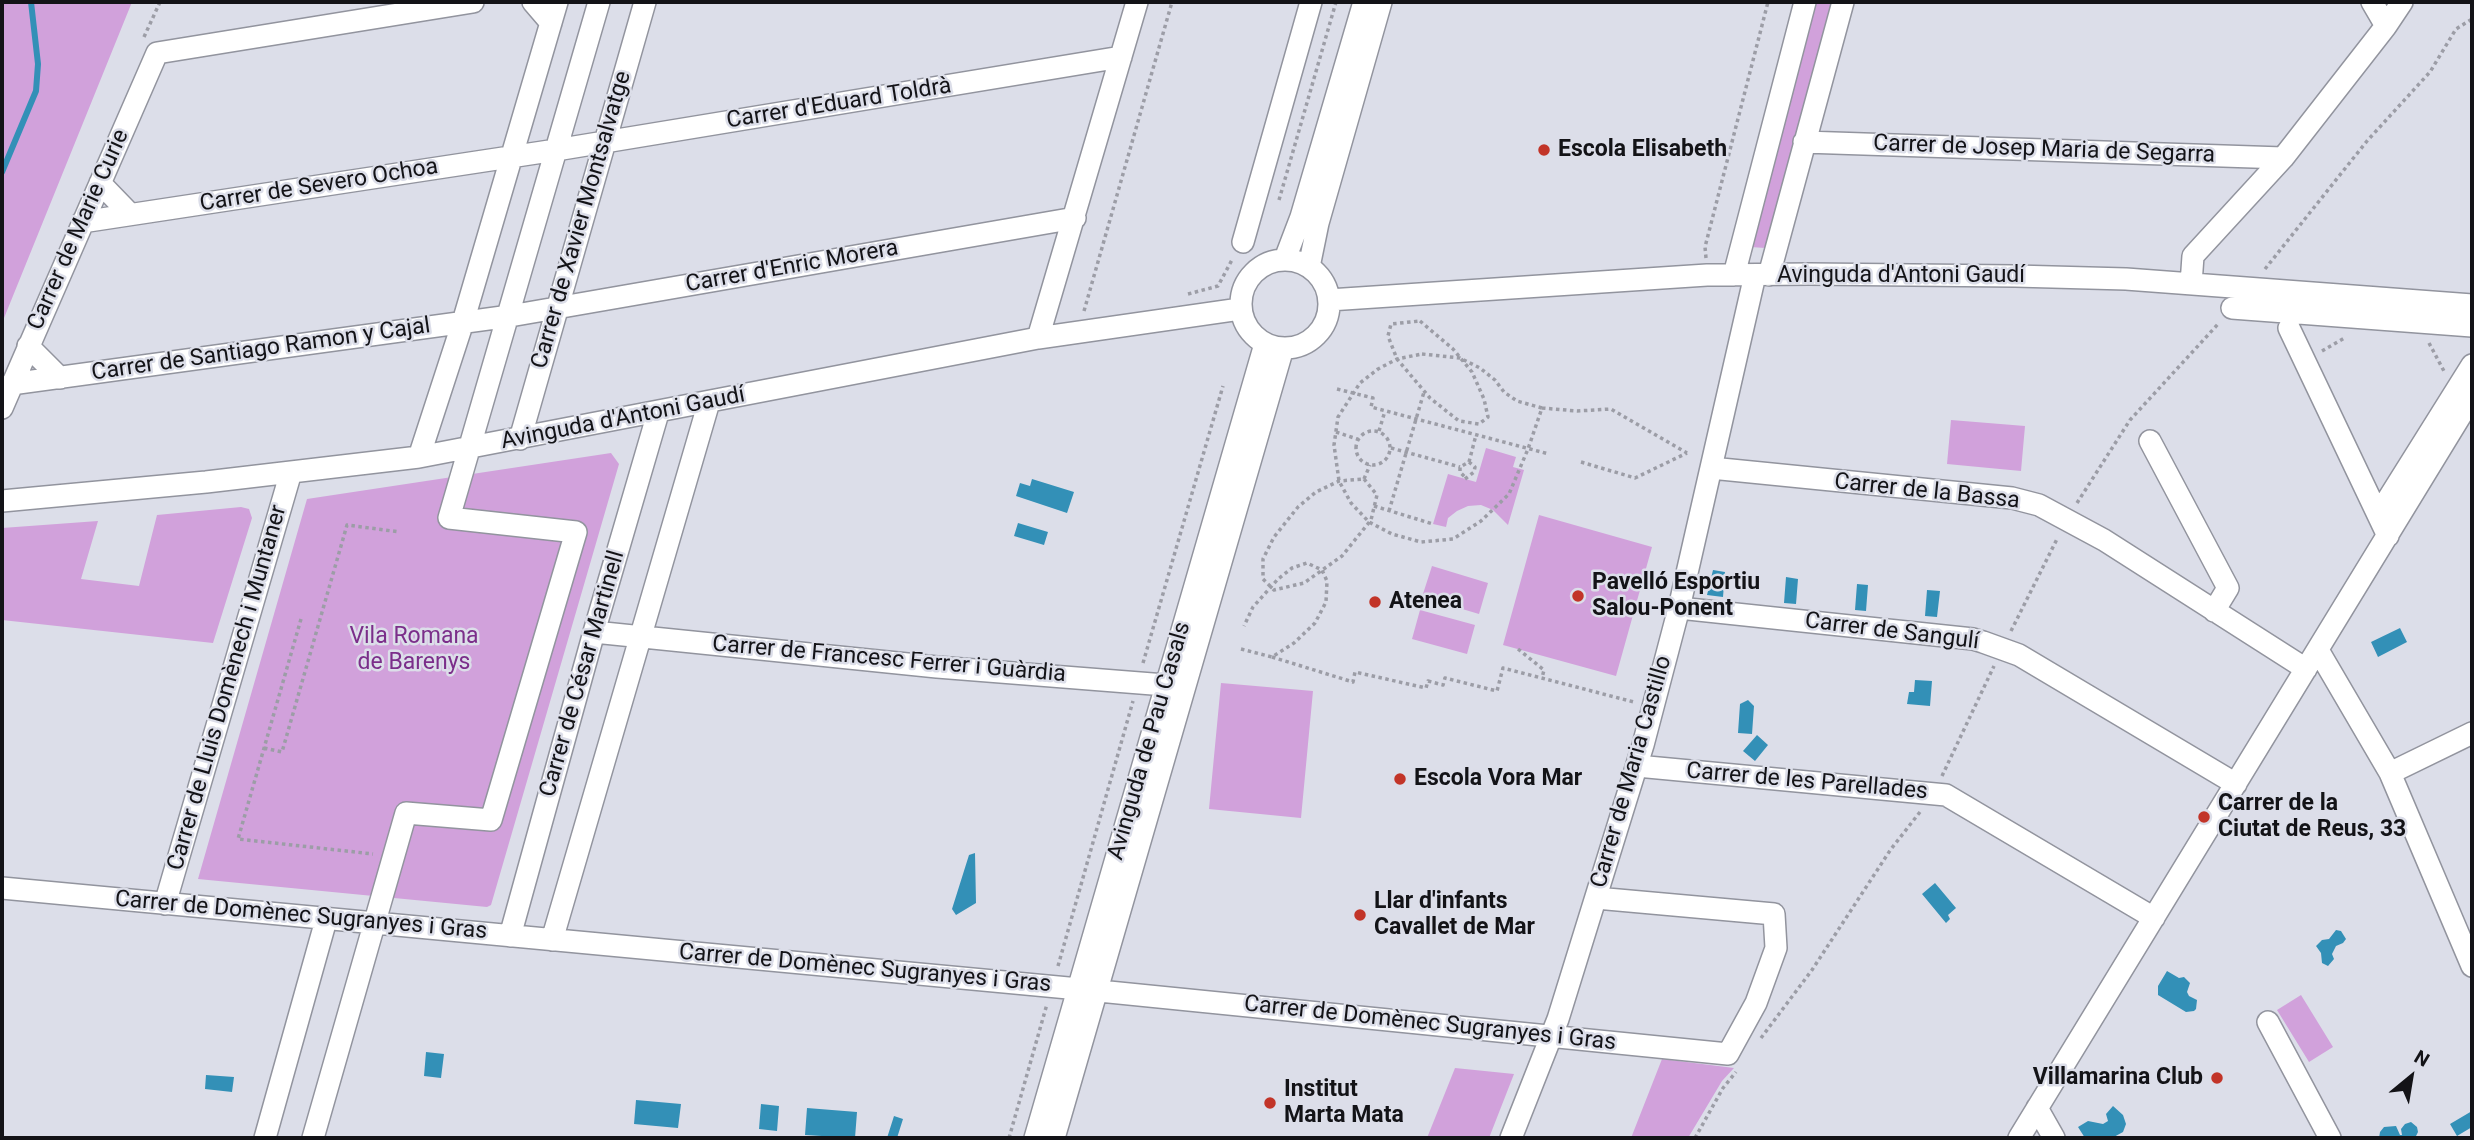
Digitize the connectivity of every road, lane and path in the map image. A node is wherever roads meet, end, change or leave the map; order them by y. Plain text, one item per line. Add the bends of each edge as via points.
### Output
1 (473, 2) edge
2 (533, 2) edge
3 (557, 2) edge
4 (599, 2) edge
5 (645, 2) edge
6 (1137, 2) edge
7 (1172, 2) edge
8 (1311, 2) edge
9 (1336, 2) edge
10 (1364, 2) edge
11 (1381, 2) edge
12 (1768, 2) edge
13 (1805, 2) edge
14 (1843, 2) edge
15 (2372, 2) edge
16 (2402, 2) edge
17 (2472, 19) edge
18 (551, 23) junction
19 (2386, 26) junction
20 (1121, 57) junction
21 (614, 107) junction
22 (636, 137) junction
23 (603, 142) junction
24 (1804, 142) junction
25 (556, 150) junction
26 (513, 156) junction
27 (2231, 156) junction
28 (2283, 158) junction
29 (478, 162) junction
30 (100, 183) junction
31 (2253, 192) junction
32 (502, 195) junction
33 (1279, 200) dead end
34 (130, 214) junction
35 (1075, 218) junction
36 (82, 222) junction
37 (1045, 223) junction
38 (1242, 242) joint
39 (1065, 251) junction
40 (1285, 259) junction
41 (1309, 267) junction
42 (567, 270) junction
43 (1707, 275) junction
44 (1753, 275) junction
45 (2191, 284) junction
46 (2250, 289) junction
47 (1186, 295) dead end
48 (1329, 300) junction
49 (592, 302) junction
50 (2472, 304) edge
51 (557, 307) junction
52 (2232, 308) joint
53 (1085, 309) junction
54 (1240, 309) junction
55 (510, 316) junction
56 (2375, 319) junction
57 (463, 322) junction
58 (2418, 322) junction
59 (435, 326) junction
60 (2472, 326) edge
61 (1042, 328) junction
62 (2290, 328) dead end
63 (1078, 333) junction
64 (28, 346) junction
65 (1274, 346) junction
66 (454, 352) junction
67 (1460, 358) junction
68 (1397, 359) junction
69 (2305, 361) junction
70 (2472, 365) edge
71 (60, 377) junction
72 (12, 384) junction
73 (1223, 386) dead end
74 (1337, 389) dead end
75 (1425, 392) junction
76 (1352, 393) junction
77 (2464, 395) edge
78 (709, 402) junction
79 (2, 408) edge
80 (1542, 408) junction
81 (1385, 411) junction
82 (658, 413) junction
83 (1416, 419) junction
84 (1379, 431) junction
85 (1336, 432) junction
86 (1476, 435) junction
87 (520, 439) junction
88 (1357, 439) junction
89 (2150, 441) dead end
90 (469, 448) junction
91 (1391, 448) junction
92 (1528, 449) junction
93 (1406, 452) junction
94 (1549, 454) dead end
95 (419, 457) junction
96 (1469, 462) junction
97 (1581, 462) dead end
98 (1370, 465) junction
99 (1460, 467) junction
100 (1711, 468) junction
101 (290, 472) junction
102 (1364, 479) junction
103 (1339, 481) junction
104 (2, 501) edge
105 (1374, 506) junction
106 (1389, 511) junction
107 (2378, 515) junction
108 (2067, 518) junction
109 (1369, 522) junction
110 (1433, 524) dead end
111 (400, 532) dead end
112 (2388, 536) junction
113 (1322, 570) junction
114 (1271, 587) junction
115 (1679, 608) junction
116 (2214, 611) junction
117 (301, 619) dead end
118 (1244, 626) dead end
119 (594, 632) junction
120 (640, 636) junction
121 (1241, 649) dead end
122 (1518, 649) dead end
123 (2002, 649) junction
124 (2318, 650) junction
125 (1272, 657) junction
126 (2306, 669) junction
127 (1542, 678) junction
128 (1138, 682) junction
129 (1175, 686) junction
130 (1653, 707) junction
131 (2472, 733) edge
132 (264, 748) junction
133 (1637, 766) junction
134 (2390, 773) junction
135 (2236, 784) junction
136 (1934, 793) junction
137 (394, 856) junction
138 (2, 888) edge
139 (1596, 898) junction
140 (165, 904) junction
141 (2154, 918) junction
142 (326, 920) junction
143 (374, 924) junction
144 (510, 936) junction
145 (552, 940) junction
146 (2472, 966) edge
147 (1052, 986) junction
148 (1088, 990) junction
149 (2268, 1022) dead end
150 (1551, 1035) junction
151 (1751, 1052) junction
152 (1728, 1054) junction
153 (2037, 1108) junction
154 (265, 1138) edge
155 (313, 1138) edge
156 (1009, 1138) edge
157 (1035, 1138) edge
158 (1054, 1138) edge
159 (1511, 1138) edge
160 (1695, 1138) edge
161 (2019, 1138) edge
162 (2054, 1138) edge
163 (2330, 1138) edge

1 - 30 street, Carrer de Marie Curie via 157,53
2 - 18 street
3 - 18 street
4 - 25 street
5 - 21 street, Carrer de Xavier Montsalvatge
6 - 20 street
7 - 53 path
8 - 38 street
9 - 33 path
10 - 40 street
11 - 41 street
12 - 43 path via 1705,247
13 - 44 street
14 - 24 street
15 - 19 street
16 - 19 street
17 - 46 path via 2456,29 2430,72 2367,141
18 - 26 street
19 - 28 street
20 - 22 street, Carrer d'Eduard Toldrà
20 - 35 street
21 - 22 street
21 - 23 street, Carrer de Xavier Montsalvatge
22 - 23 street, Carrer d'Eduard Toldrà
23 - 25 street, Carrer d'Eduard Toldrà
23 - 42 street, Carrer de Xavier Montsalvatge
24 - 27 street, Carrer de Josep Maria de Segarra
24 - 44 street
25 - 26 street, Carrer de Severo Ochoa
25 - 55 street
26 - 29 street, Carrer de Severo Ochoa
26 - 32 street
27 - 28 street, Carrer de Josep Maria de Segarra
27 - 31 street
28 - 31 street
29 - 32 street
29 - 34 street, Carrer de Severo Ochoa
30 - 34 street
30 - 36 street, Carrer de Marie Curie
31 - 45 street via 2193,256
32 - 57 street
34 - 36 street, Carrer de Severo Ochoa
35 - 37 street, Carrer d'Enric Morera
35 - 39 street
36 - 64 street, Carrer de Marie Curie
37 - 39 street
37 - 49 street, Carrer d'Enric Morera
38 - 47 path via 1218,286
39 - 61 street
40 - 41 street
40 - 54 street via 1261,266 1249,277 1241,292
41 - 48 street via 1326,287
42 - 49 street
42 - 51 street, Carrer de Xavier Montsalvatge
43 - 44 street, Avinguda d'Antoni Gaudí
43 - 48 street, Avinguda d'Antoni Gaudí
44 - 45 street, Avinguda d'Antoni Gaudí via 2015,276
44 - 100 street, Carrer de Maria Castillo
45 - 46 street, Avinguda d'Antoni Gaudí
46 - 50 street, Avinguda d'Antoni Gaudí
48 - 65 street via 1328,316 1314,337 1300,346
49 - 51 street, Carrer d'Enric Morera
51 - 55 street, Carrer d'Enric Morera
51 - 87 street, Carrer de Xavier Montsalvatge
52 - 56 street
52 - 108 path via 2130,420
53 - 61 path
53 - 63 path
54 - 63 street, Avinguda d'Antoni Gaudí
54 - 65 street via 1257,339
55 - 57 street, Carrer de Santiago Ramon y Cajal
55 - 90 street
56 - 58 street
56 - 69 path
57 - 59 street, Carrer de Santiago Ramon y Cajal
57 - 66 street
58 - 60 street
58 - 77 path
59 - 66 street
59 - 71 street, Carrer de Santiago Ramon y Cajal
61 - 63 street, Avinguda d'Antoni Gaudí
61 - 78 street, Avinguda d'Antoni Gaudí
62 - 69 street
64 - 71 street
64 - 72 street, Carrer de Marie Curie
65 - 129 street, Avinguda de Pau Casals
66 - 95 street
67 - 68 path via 1422,354
67 - 68 path via 1420,321 1391,324 1388,336
67 - 75 path via 1472,372 1488,417 1479,425 1459,421
67 - 80 path via 1480,368 1517,401
68 - 75 path
68 - 76 path
69 - 107 street
70 - 77 street
71 - 72 street, Carrer de Santiago Ramon y Cajal
72 - 79 street, Carrer de Marie Curie
73 - 128 path
74 - 76 path
75 - 83 path
76 - 81 path via 1373,398 1371,407
76 - 85 path via 1338,417
77 - 107 street
77 - 112 street
78 - 82 street, Avinguda d'Antoni Gaudí
78 - 120 street
80 - 92 path
80 - 97 path via 1611,409 1687,453 1635,478
81 - 83 path
81 - 84 path
82 - 87 street, Avinguda d'Antoni Gaudí
82 - 119 street, Carrer de César Martinell
83 - 86 path
83 - 93 path
84 - 88 path via 1368,431
84 - 91 path
85 - 88 path
85 - 103 path
86 - 92 path
86 - 96 path
87 - 90 street, Avinguda d'Antoni Gaudí
88 - 98 path via 1356,453
89 - 116 street via 2228,588
90 - 95 street, Avinguda d'Antoni Gaudí
90 - 137 street via 449,518 576,532 491,820 406,813
91 - 93 path
91 - 98 path via 1384,461
92 - 94 path
92 - 109 path via 1508,494 1481,521 1453,538 1421,541
93 - 99 path
93 - 106 path
95 - 101 street, Avinguda d'Antoni Gaudí
96 - 99 path
96 - 99 path via 1475,467 1470,476 1465,478
98 - 102 path
100 - 108 street, Carrer de la Bassa via 2012,498
100 - 115 street, Carrer de Maria Castillo
101 - 104 street, Avinguda d'Antoni Gaudí
101 - 140 street, Carrer de Lluis Domènech i Muntaner
102 - 103 path
102 - 105 path via 1377,495
103 - 109 path
103 - 114 path via 1298,507 1274,537 1263,559 1263,579
105 - 106 path
105 - 109 path
106 - 110 path
107 - 112 street
108 - 116 street, Carrer de la Bassa
108 - 123 path
109 - 113 path via 1342,556
111 - 132 path via 347,525 282,752
112 - 124 street
113 - 114 path via 1304,583
113 - 114 path via 1307,563 1292,568
113 - 125 path via 1327,581 1326,602 1315,623
114 - 118 path
115 - 123 street, Carrer de Sangulí via 1972,639
115 - 130 street, Carrer de Maria Castillo
116 - 126 street, Carrer de la Bassa
117 - 132 path
119 - 120 street, Carrer de Francesc Ferrer i Guàrdia
119 - 144 street, Carrer de César Martinell
120 - 128 street, Carrer de Francesc Ferrer i Guàrdia via 937,667
120 - 145 street
121 - 125 path
122 - 127 path via 1544,670
123 - 135 street, Carrer de Sangulí
123 - 136 path
124 - 126 street
124 - 134 street
125 - 127 path via 1353,682 1355,672 1426,688 1428,681 1443,685 1445,678 1497,691 1503,668
126 - 135 street
127 - 130 path
128 - 129 street, Carrer de Francesc Ferrer i Guàrdia
128 - 147 path
129 - 148 street, Avinguda de Pau Casals
130 - 133 street, Carrer de Maria Castillo
131 - 134 street
132 - 137 path via 238,839
133 - 136 street, Carrer de les Parellades
133 - 139 street, Carrer de Maria Castillo
134 - 146 street
135 - 141 street
136 - 141 street, Carrer de les Parellades via 1946,794
136 - 151 path
137 - 143 street
138 - 140 street, Carrer de Domènec Sugranyes i Gras
139 - 150 street, Carrer de Maria Castillo
139 - 152 street via 1774,914 1776,948 1756,1003
140 - 142 street, Carrer de Domènec Sugranyes i Gras
141 - 153 street
142 - 143 street, Carrer de Domènec Sugranyes i Gras
142 - 154 street
143 - 144 street, Carrer de Domènec Sugranyes i Gras
143 - 155 street
144 - 145 street, Carrer de Domènec Sugranyes i Gras
145 - 147 street, Carrer de Domènec Sugranyes i Gras
147 - 148 street, Carrer de Domènec Sugranyes i Gras
147 - 156 path
148 - 150 street, Carrer de Domènec Sugranyes i Gras
148 - 157 street, Avinguda de Pau Casals
148 - 158 street, Avinguda de Pau Casals
149 - 163 street
150 - 152 street, Carrer de Domènec Sugranyes i Gras
150 - 159 street, Carrer de Maria Castillo
151 - 152 street, Carrer de Domènec Sugranyes i Gras
151 - 160 path via 1723,1088
153 - 161 street
153 - 162 street

